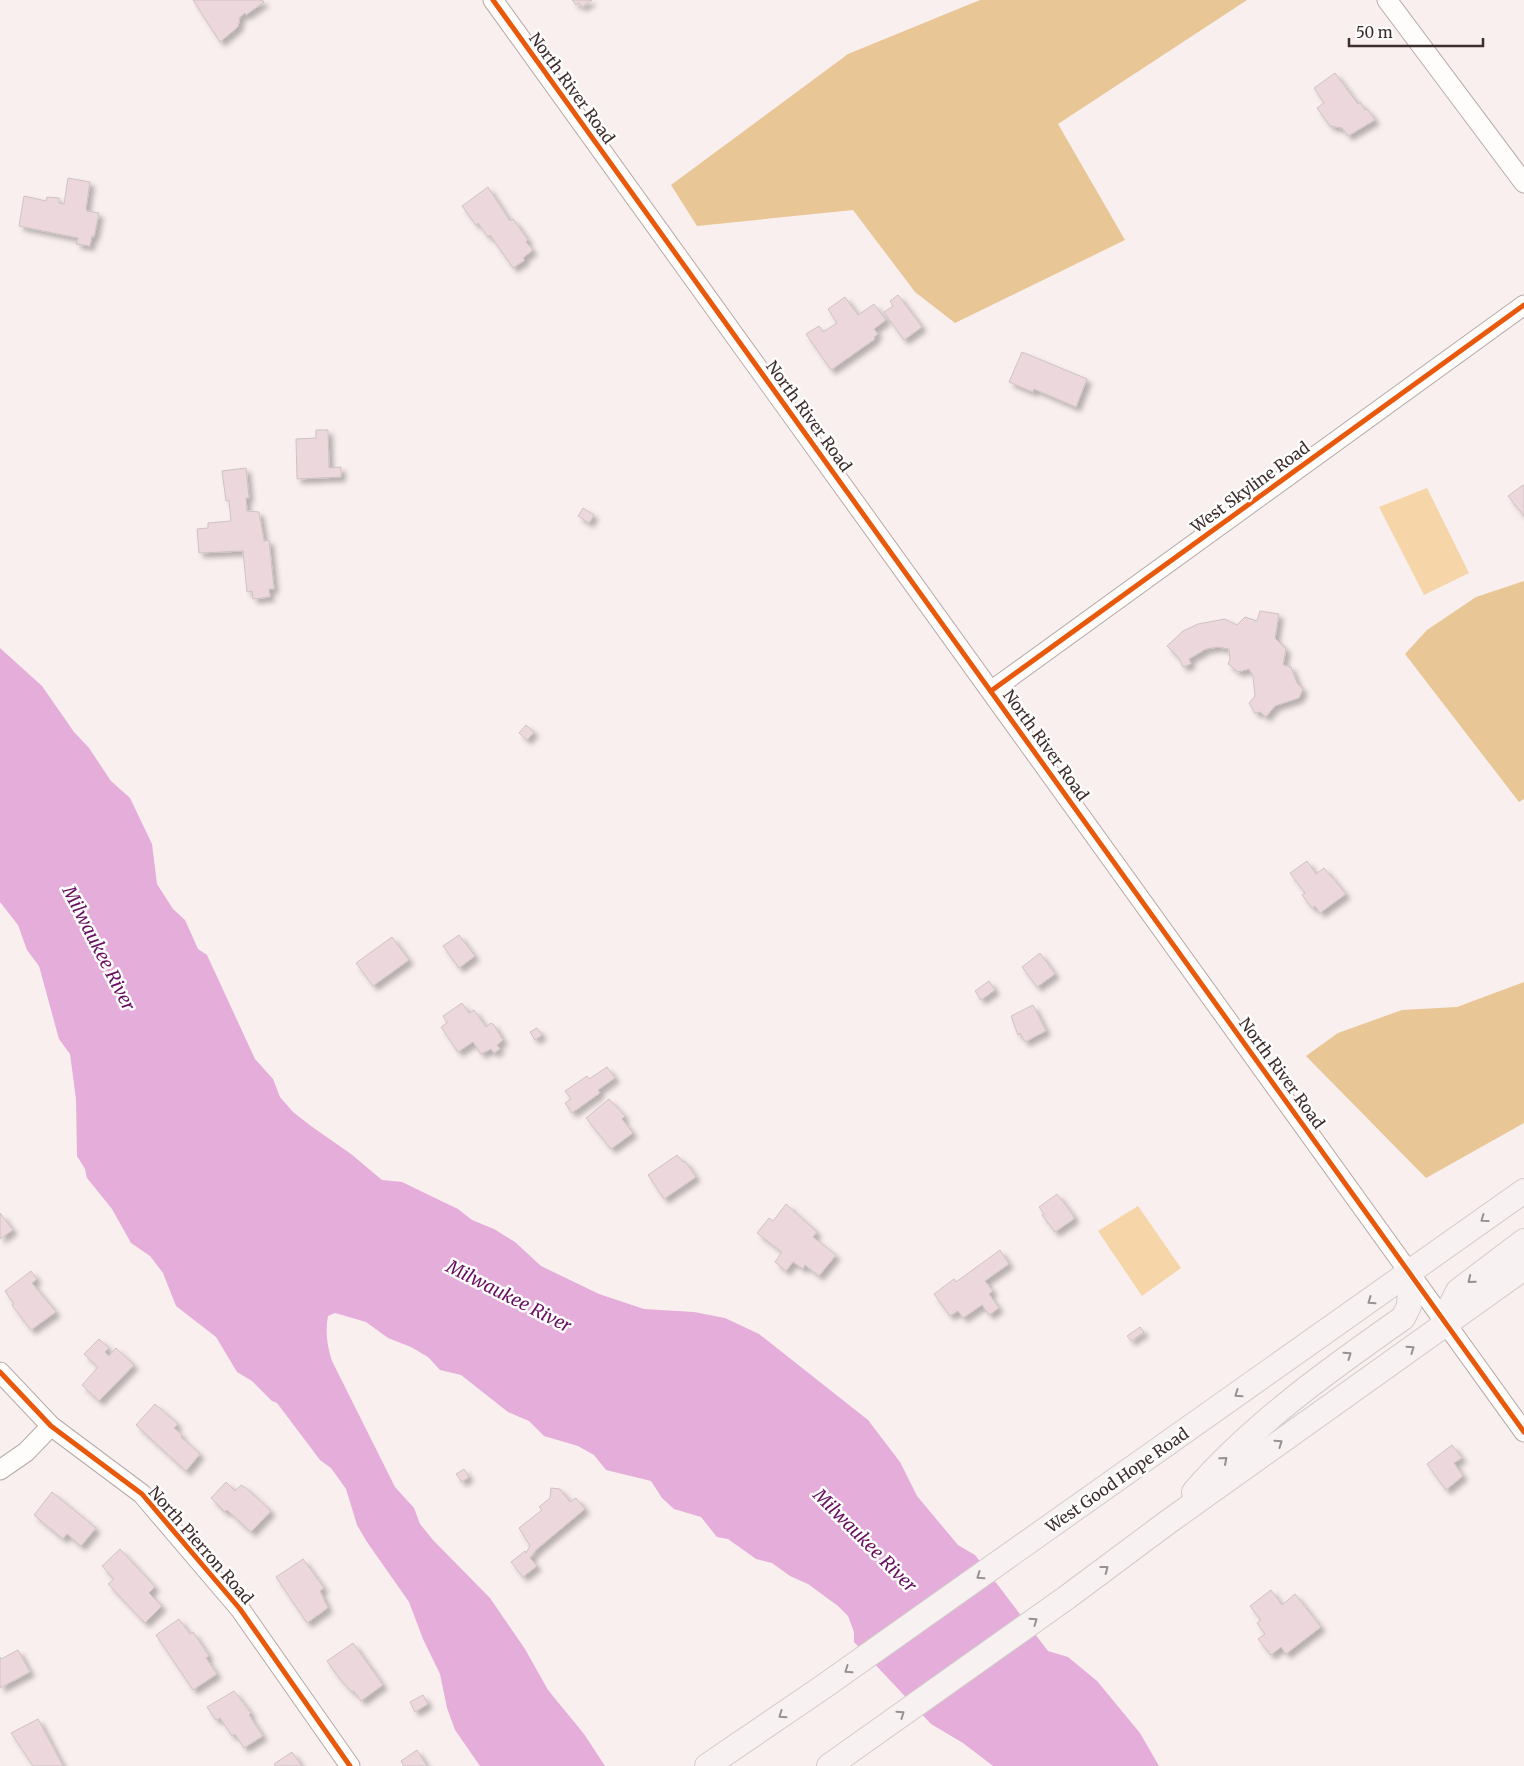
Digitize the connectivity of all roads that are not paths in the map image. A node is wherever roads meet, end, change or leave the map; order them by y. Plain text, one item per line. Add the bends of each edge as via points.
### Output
1 (493, 0) edge
2 (1387, 0) edge
3 (1524, 183) edge
4 (1524, 305) edge
5 (991, 690) junction
6 (1524, 1191) edge
7 (1524, 1241) edge
8 (1524, 1268) edge
9 (1411, 1273) junction
10 (1445, 1325) junction
11 (0, 1372) edge
12 (51, 1426) junction
13 (1524, 1432) edge
14 (0, 1470) edge
15 (1168, 1522) junction
16 (350, 1766) edge
17 (707, 1766) edge
18 (829, 1766) edge

1 - 5 street, North River Road
2 - 3 street
4 - 5 street, West Skyline Road
5 - 9 street, North River Road
6 -> 9 main road, West Good Hope Road
7 -> 10 main road via 1458,1291
8 - 10 main road
9 - 10 street, North River Road
15 -> 9 main road via 1218,1464 1332,1367 1403,1318 1409,1306
9 -> 17 main road, West Good Hope Road
10 - 13 street, North River Road
15 -> 10 main road
11 - 12 street, North Pierron Road
12 - 14 street via 26,1452
12 - 16 street, North Pierron Road via 142,1494 240,1609
18 -> 15 main road

